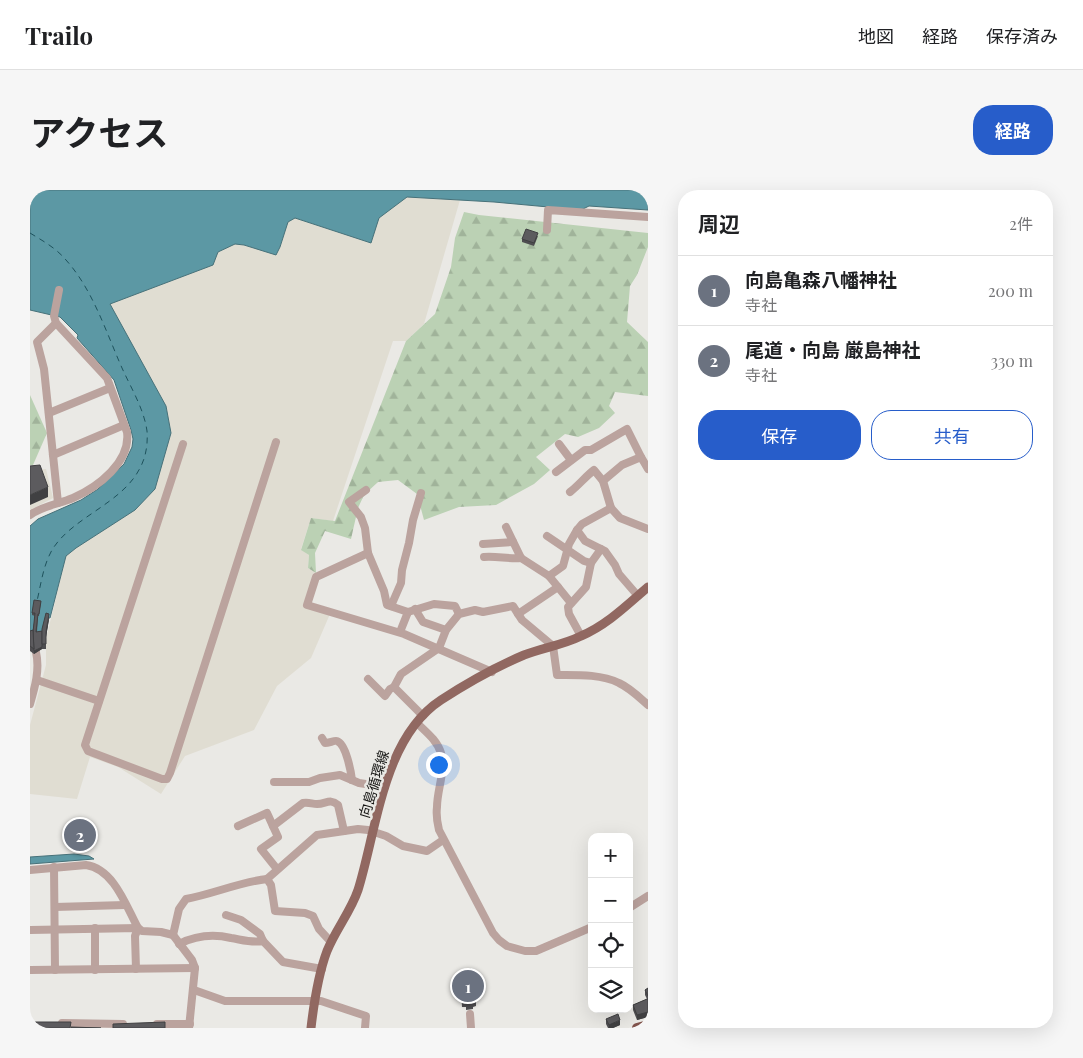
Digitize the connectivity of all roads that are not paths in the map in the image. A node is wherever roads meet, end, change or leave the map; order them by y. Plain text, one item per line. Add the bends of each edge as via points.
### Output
1 (648, 217) edge
2 (547, 230) dead end
3 (58, 294) dead end
4 (55, 320) junction
5 (110, 388) junction
6 (49, 413) junction
7 (124, 425) junction
8 (276, 442) dead end
9 (183, 444) dead end
10 (559, 444) dead end
11 (53, 455) junction
12 (641, 457) junction
13 (571, 460) junction
14 (648, 469) edge
15 (556, 472) dead end
16 (602, 481) junction
17 (366, 490) dead end
18 (570, 492) dead end
19 (421, 493) dead end
20 (58, 503) junction
21 (611, 508) junction
22 (30, 516) edge
23 (506, 527) dead end
24 (648, 529) edge
25 (577, 530) junction
26 (547, 536) dead end
27 (513, 542) junction
28 (483, 544) dead end
29 (601, 548) junction
30 (567, 549) junction
31 (368, 553) junction
32 (484, 558) dead end
33 (521, 558) junction
34 (591, 563) junction
35 (549, 576) junction
36 (558, 587) junction
37 (648, 587) edge
38 (638, 596) junction
39 (571, 603) junction
40 (391, 606) junction
41 (411, 611) junction
42 (459, 614) junction
43 (518, 614) junction
44 (446, 630) junction
45 (400, 632) junction
46 (581, 636) junction
47 (553, 646) junction
48 (439, 648) junction
49 (36, 652) edge
50 (492, 672) junction
51 (34, 676) edge
52 (368, 679) dead end
53 (394, 687) junction
54 (99, 701) junction
55 (30, 704) edge
56 (648, 704) edge
57 (420, 719) junction
58 (322, 738) dead end
59 (352, 780) junction
60 (274, 782) dead end
61 (385, 787) junction
62 (238, 826) dead end
63 (273, 826) junction
64 (344, 832) junction
65 (374, 832) junction
66 (443, 840) junction
67 (54, 867) junction
68 (30, 870) edge
69 (277, 870) junction
70 (267, 879) junction
71 (648, 896) edge
72 (125, 905) junction
73 (633, 905) edge
74 (54, 907) junction
75 (226, 915) dead end
76 (95, 928) junction
77 (138, 928) junction
78 (55, 929) junction
79 (588, 929) edge
80 (30, 930) edge
81 (173, 935) junction
82 (263, 941) junction
83 (331, 942) junction
84 (179, 944) junction
85 (195, 968) junction
86 (136, 969) junction
87 (322, 969) junction
88 (30, 970) edge
89 (55, 970) junction
90 (95, 970) junction
91 (194, 990) junction
92 (315, 1001) junction
93 (470, 1014) dead end
94 (50, 1024) edge
95 (130, 1024) edge
96 (150, 1024) edge
97 (648, 1025) edge
98 (189, 1026) edge
99 (311, 1028) edge
100 (365, 1028) edge
101 (471, 1028) edge
102 (637, 1028) edge

1 - 2 street via 548,210
3 - 4 street
4 - 5 street via 107,378
4 - 6 street via 38,342
5 - 6 street
5 - 7 street
6 - 11 street
7 - 11 street
7 - 20 street via 127,445 114,468 87,490
8 - 54 street via 167,779 88,751 84,745
9 - 54 street
10 - 13 street
11 - 20 street
12 - 13 street via 626,429
12 - 14 street
12 - 16 street via 622,465
13 - 15 street
16 - 18 street via 594,470
16 - 21 street
17 - 31 street via 349,502 366,528
19 - 40 street via 401,583
20 - 22 street
21 - 24 street via 620,518
21 - 25 street
23 - 27 street
25 - 29 street via 585,541
25 - 30 street
26 - 30 street
27 - 28 street
27 - 33 street
29 - 34 street
29 - 38 street
30 - 34 street
30 - 35 street via 563,566
31 - 40 street
31 - 45 street via 316,577 306,605
32 - 33 street
33 - 35 street
34 - 39 street via 586,587
35 - 36 street
36 - 39 street
36 - 43 street
37 - 38 main road, 向島循環線
38 - 46 main road, 向島循環線 via 617,614
39 - 46 street via 569,614
40 - 41 street
41 - 42 street via 434,604 455,606
41 - 44 street via 423,622
41 - 45 street
42 - 43 street via 513,606
42 - 44 street
43 - 47 street
44 - 48 street
45 - 48 street
46 - 47 main road, 向島循環線
47 - 50 main road, 向島循環線 via 524,655
47 - 56 street via 557,675 611,679
48 - 50 street
48 - 53 street via 401,674
49 - 51 street via 38,662
50 - 57 main road, 向島循環線 via 440,701
51 - 54 street
51 - 55 street
52 - 53 street via 385,696
53 - 57 street
57 - 61 main road, 向島循環線 via 395,756
57 - 66 street via 441,754 436,806
58 - 59 street via 325,743 339,742
59 - 60 street via 340,775 309,782
59 - 61 street
61 - 65 main road, 向島循環線
62 - 63 street via 267,813
63 - 64 street via 303,803 330,801 338,805
63 - 69 street via 278,837 261,849
64 - 65 street via 358,829
64 - 69 street via 317,835
65 - 66 street via 403,846 427,851
65 - 83 main road, 向島循環線 via 355,896
66 - 79 street via 493,933 507,946 525,952 536,950
67 - 68 street
67 - 72 street via 94,866 111,878
67 - 74 street
69 - 70 street
70 - 81 street via 186,899
70 - 83 street via 275,911 314,916 319,929
71 - 73 street
72 - 74 street
72 - 77 street
74 - 78 street
75 - 82 street via 241,920 260,934
76 - 77 street
76 - 78 street
76 - 90 street
77 - 81 street
77 - 86 street via 135,936
78 - 80 street
78 - 89 street
81 - 84 street
82 - 84 street via 254,943 211,936
82 - 87 street via 283,962
83 - 87 main road, 向島循環線
84 - 85 street
85 - 86 street
85 - 91 street
86 - 90 street
87 - 92 main road, 向島循環線
88 - 89 street
89 - 90 street
91 - 92 street via 225,1001
91 - 98 street
92 - 99 main road, 向島循環線
92 - 100 street via 366,1016
93 - 101 street
94 - 95 street
96 - 98 street
97 - 102 highway

